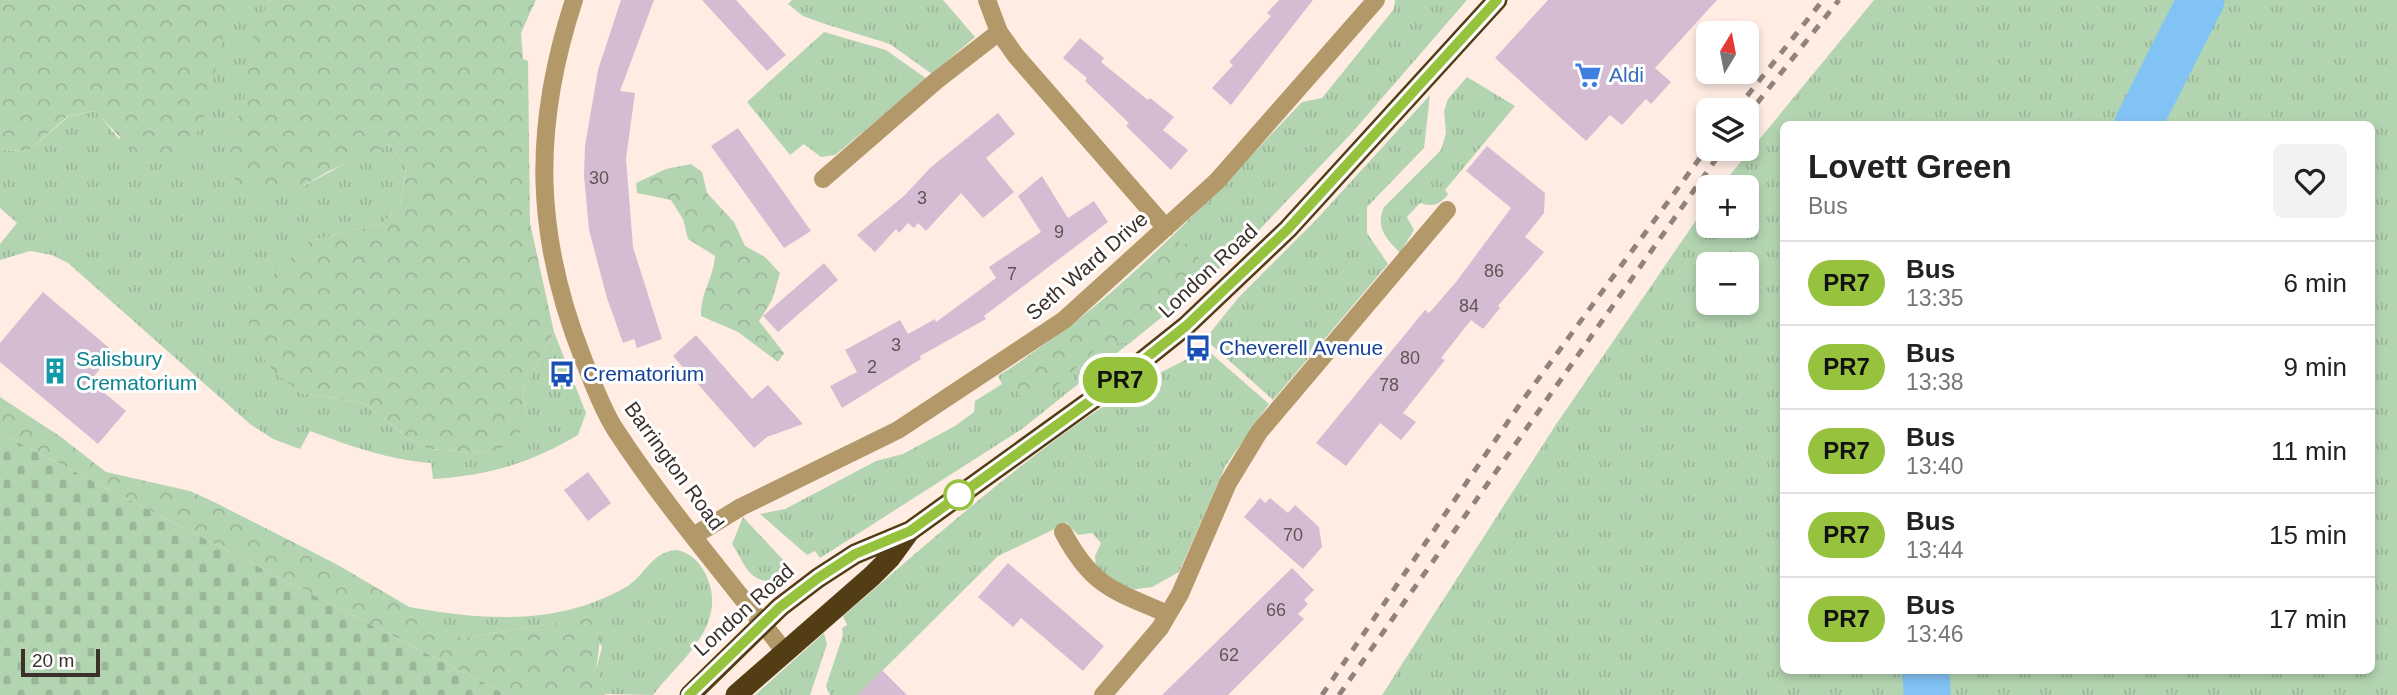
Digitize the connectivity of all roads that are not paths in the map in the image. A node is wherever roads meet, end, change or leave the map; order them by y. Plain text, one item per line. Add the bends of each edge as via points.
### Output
1 (574, 0) edge
2 (987, 0) edge
3 (1376, 0) edge
4 (1497, 0) edge
5 (999, 32) junction
6 (823, 179) dead end
7 (1447, 210) dead end
8 (1166, 228) junction
9 (910, 531) junction
10 (1063, 532) dead end
11 (695, 535) junction
12 (1168, 614) junction
13 (763, 623) junction
14 (785, 652) junction
15 (690, 695) edge
16 (736, 695) edge
17 (1103, 695) edge

1 - 11 street, Barrington Road via 547,108 544,187 548,243 575,337 613,427
2 - 5 street
3 - 8 street, Seth Ward Drive via 1235,161
4 - 9 highway, London Road via 1288,229 1186,326
5 - 6 street via 936,80
5 - 8 street
7 - 12 street via 1259,432 1228,483
8 - 11 street, Seth Ward Drive via 1064,320 939,406
9 - 13 highway, London Road via 855,554
9 - 14 highway, London Road via 890,558
10 - 12 street via 1076,557 1099,583
11 - 13 street, Barrington Road
12 - 17 street
13 - 14 street, Barrington Road
13 - 15 highway, London Road
14 - 16 highway, London Road

